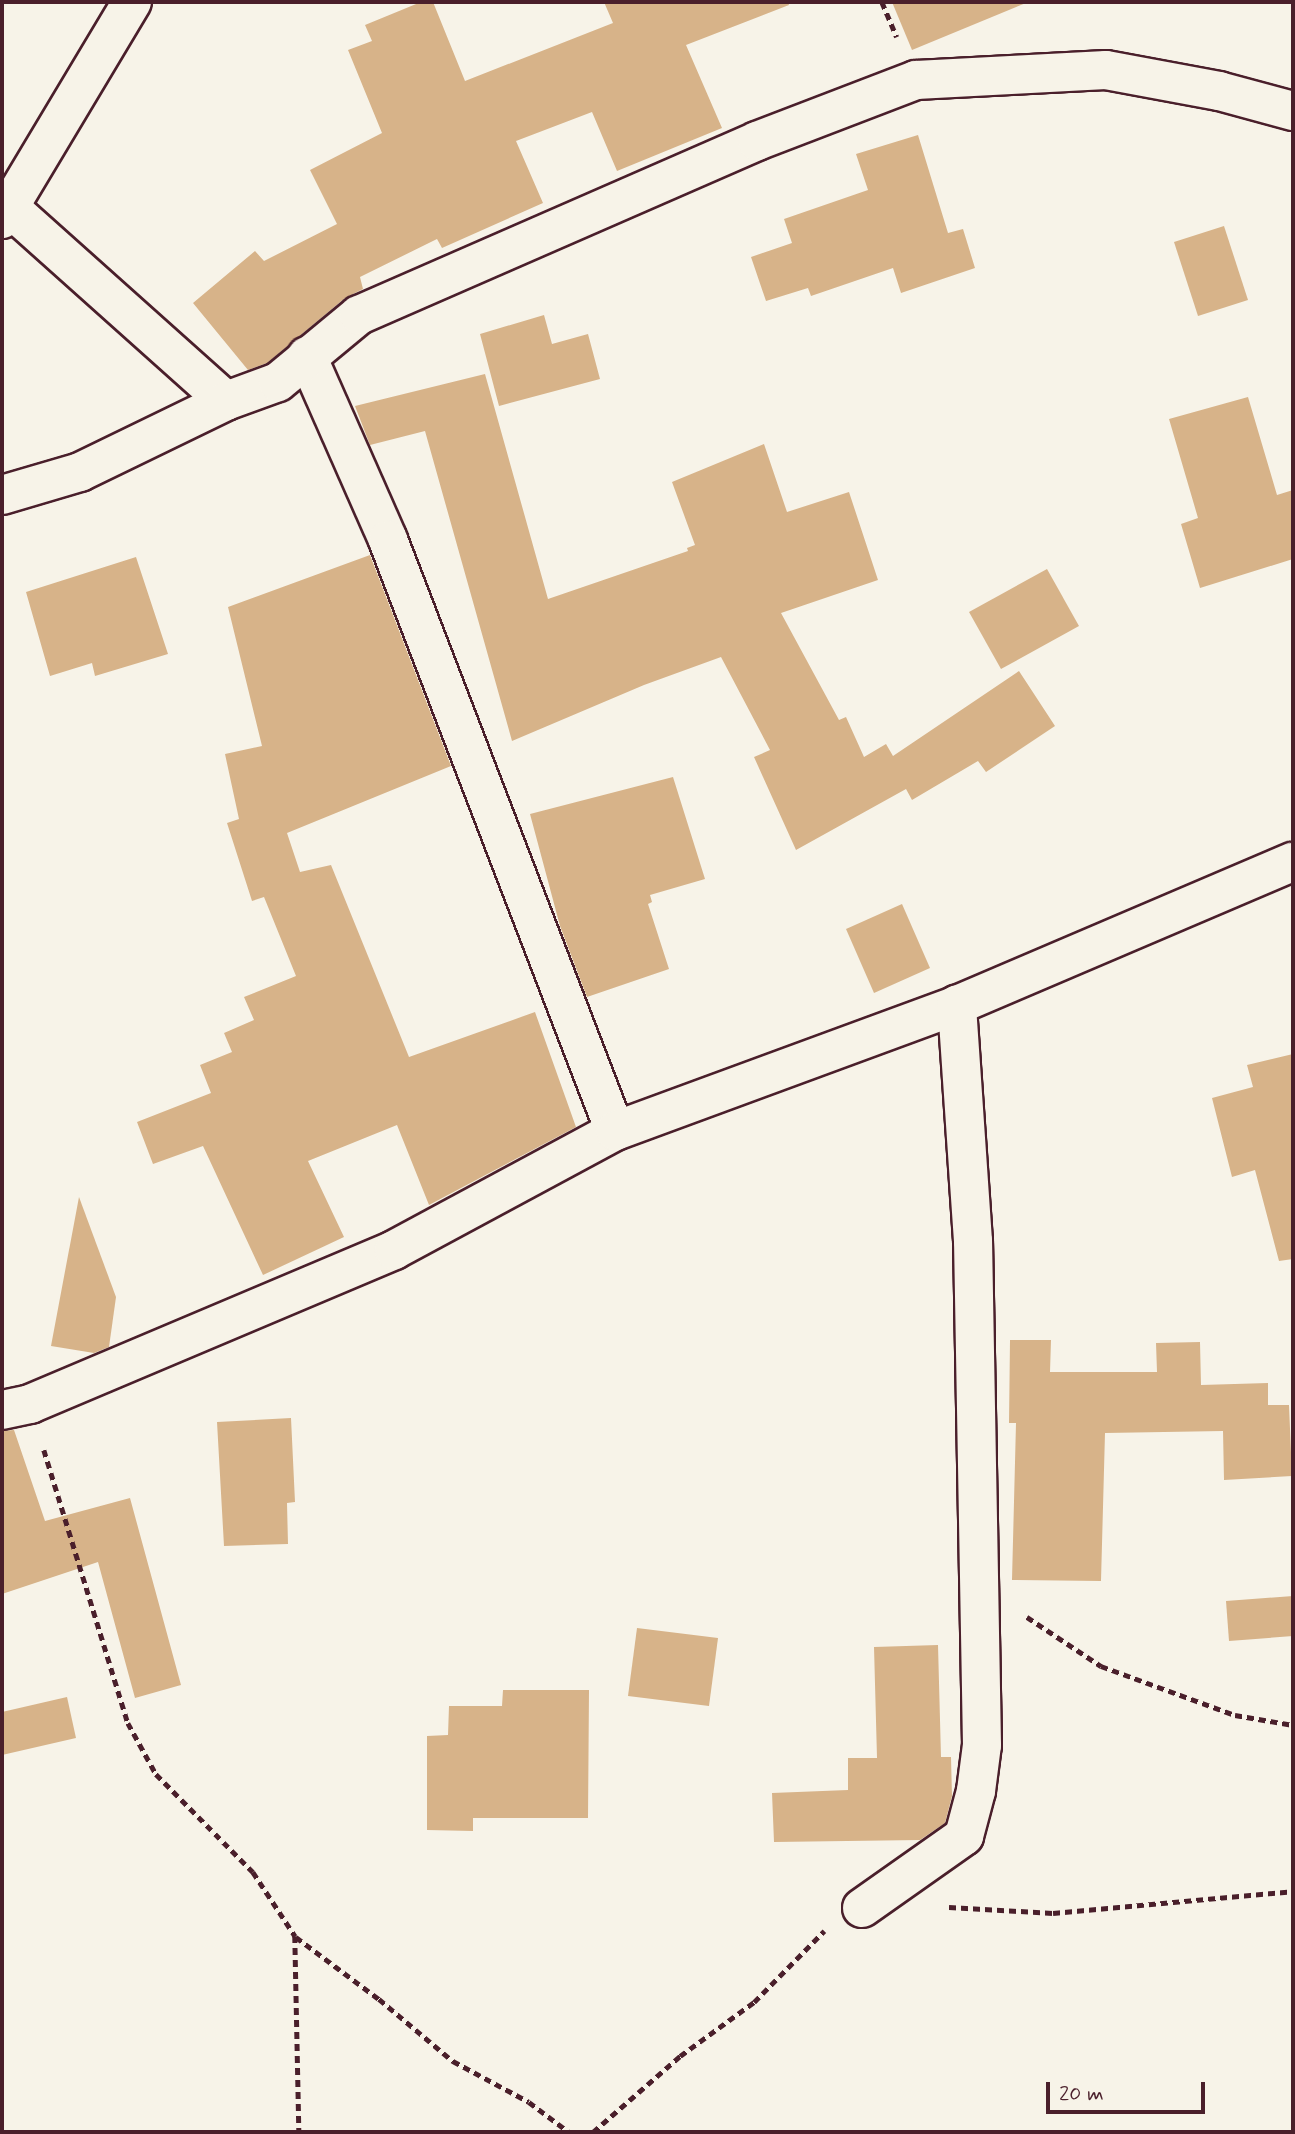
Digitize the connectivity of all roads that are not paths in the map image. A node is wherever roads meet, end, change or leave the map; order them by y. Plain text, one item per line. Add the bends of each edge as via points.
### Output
1 (132, 2) edge
2 (1293, 111) edge
3 (5, 213) edge
4 (307, 356) junction
5 (226, 401) junction
6 (2, 495) edge
7 (1293, 862) edge
8 (957, 1005) junction
9 (615, 1131) junction
10 (16, 1407) edge
11 (862, 1908) road end

1 - 3 street
2 - 4 street via 1219,91 1106,70 916,80 757,141 359,315
3 - 5 street
4 - 5 street via 278,382
4 - 9 street via 388,540
5 - 6 street via 105,461
7 - 8 street
8 - 9 street
8 - 11 street via 973,1241 982,1745 964,1836
9 - 10 street via 394,1250

